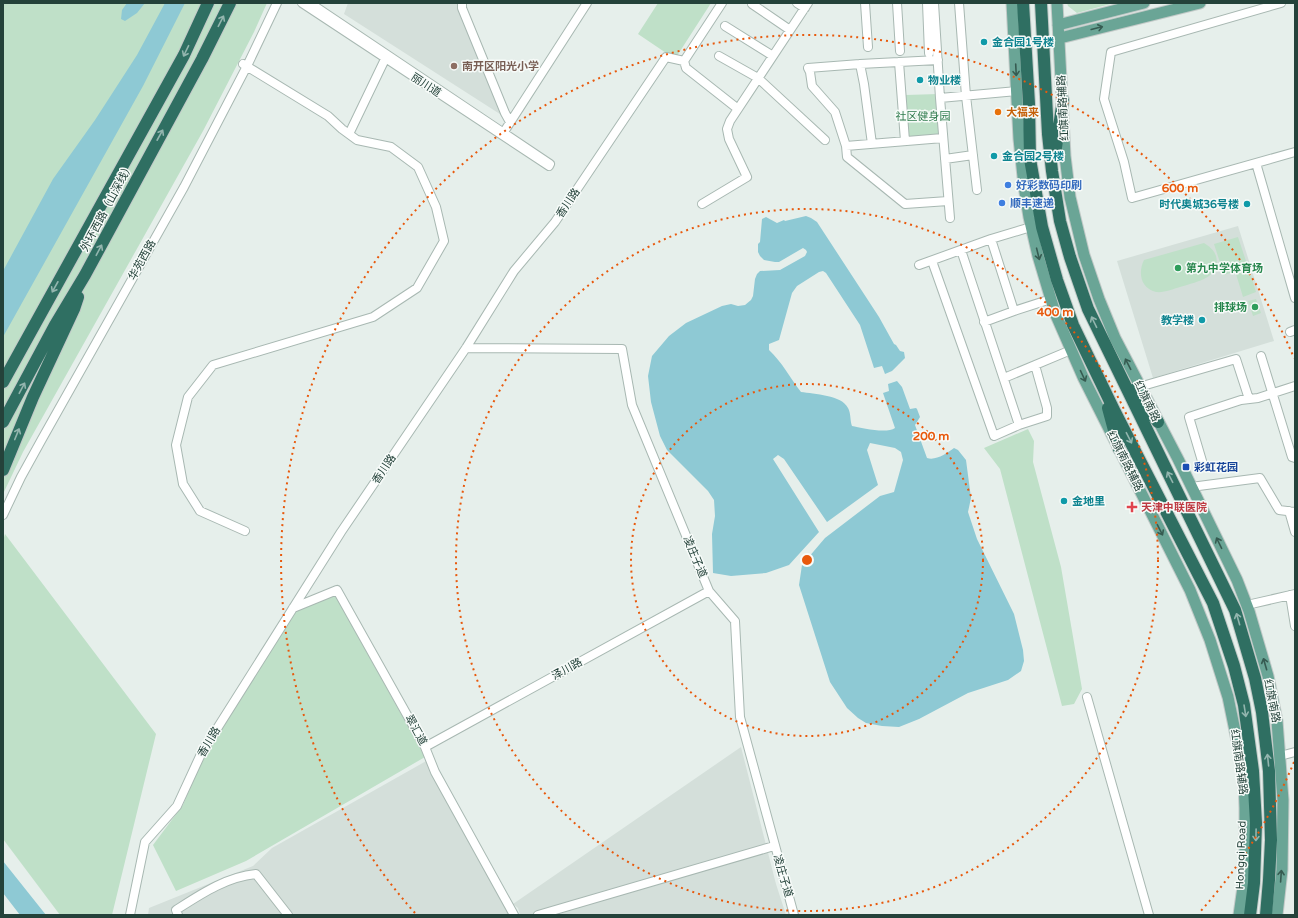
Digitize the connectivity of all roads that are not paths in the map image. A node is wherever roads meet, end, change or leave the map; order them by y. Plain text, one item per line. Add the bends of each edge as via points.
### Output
1 (208, 3) edge
2 (230, 3) edge
3 (274, 3) edge
4 (277, 3) edge
5 (302, 3) edge
6 (310, 3) edge
7 (462, 3) edge
8 (587, 3) edge
9 (722, 3) edge
10 (797, 3) edge
11 (865, 3) edge
12 (896, 3) edge
13 (927, 3) edge
14 (934, 3) edge
15 (959, 3) edge
16 (1012, 3) edge
17 (1023, 3) edge
18 (1041, 3) edge
19 (1057, 3) edge
20 (1144, 3) edge
21 (1200, 3) edge
22 (1281, 3) edge
23 (752, 4) dead end
24 (806, 5) edge
25 (1058, 25) junction
26 (725, 26) dead end
27 (790, 30) junction
28 (1060, 38) junction
29 (868, 47) dead end
30 (900, 51) dead end
31 (929, 53) dead end
32 (386, 56) junction
33 (719, 56) dead end
34 (773, 56) junction
35 (684, 60) junction
36 (938, 60) junction
37 (899, 62) junction
38 (860, 64) junction
39 (245, 65) junction
40 (758, 78) junction
41 (1017, 91) junction
42 (966, 96) junction
43 (940, 98) junction
44 (1063, 100) junction
45 (738, 109) junction
46 (510, 122) junction
47 (349, 134) junction
48 (502, 134) junction
49 (943, 138) junction
50 (825, 140) dead end
51 (905, 141) junction
52 (872, 144) junction
53 (846, 146) junction
54 (1295, 152) edge
55 (973, 155) junction
56 (945, 159) junction
57 (1256, 163) junction
58 (549, 165) dead end
59 (1052, 171) junction
60 (977, 190) dead end
61 (948, 200) junction
62 (702, 204) dead end
63 (950, 218) dead end
64 (1031, 227) junction
65 (991, 239) junction
66 (961, 250) junction
67 (932, 261) junction
68 (919, 265) dead end
69 (85, 275) junction
70 (1295, 298) edge
71 (1051, 299) junction
72 (1014, 311) junction
73 (984, 322) junction
74 (466, 348) junction
75 (1071, 350) junction
76 (1261, 356) dead end
77 (1035, 365) junction
78 (1118, 372) junction
79 (1004, 378) junction
80 (1099, 378) junction
81 (3, 382) edge
82 (1295, 386) edge
83 (1139, 387) junction
84 (1273, 393) junction
85 (1249, 399) junction
86 (3, 422) edge
87 (1158, 422) junction
88 (1019, 425) junction
89 (1119, 449) junction
90 (1295, 458) edge
91 (1202, 461) dead end
92 (3, 470) edge
93 (1191, 487) junction
94 (3, 506) edge
95 (1292, 511) edge
96 (3, 515) edge
97 (245, 531) dead end
98 (1295, 532) edge
99 (709, 591) junction
100 (1293, 594) edge
101 (1247, 606) junction
102 (293, 608) junction
103 (1295, 626) edge
104 (1087, 697) dead end
105 (425, 746) junction
106 (1295, 752) edge
107 (1280, 756) junction
108 (774, 846) junction
109 (130, 915) edge
110 (178, 915) edge
111 (288, 915) edge
112 (514, 915) edge
113 (538, 915) edge
114 (794, 915) edge
115 (1149, 915) edge
116 (1239, 915) edge
117 (1250, 915) edge
118 (1266, 915) edge
119 (1277, 915) edge

1 -> 81 highway, 外环西路（山深线） via 184,55
69 -> 2 highway, 外环西路（山深线）
3 - 39 street, 华苑西路
4 - 39 street, 华苑西路
5 - 32 street, 丽川道
6 - 32 street, 丽川道
7 - 46 street
8 - 46 street
9 - 35 street
10 - 24 street
11 - 29 street
12 - 30 street
13 - 31 street
14 - 36 street
15 - 42 street
16 -> 41 main road, 红旗南路辅路
17 - 80 highway via 1030,159 1042,228 1073,325
18 - 59 highway, 红旗南路
19 - 25 main road, 红旗南路辅路
20 - 25 main road
28 -> 21 main road
22 - 57 street via 1111,52 1104,100 1124,162 1132,198
23 - 27 street
24 - 27 street
25 - 28 main road, 红旗南路辅路
26 - 34 street
27 - 34 street
28 - 44 main road, 红旗南路辅路
32 - 47 street
32 - 48 street, 丽川道
33 - 40 street
34 - 40 street
35 - 45 street via 686,68
35 - 74 street, 香川路 via 666,57 555,222 514,272
36 - 37 street
36 - 43 street
37 - 38 street
37 - 51 street
38 - 52 street
38 - 53 street via 808,68 812,86 835,112
39 - 47 street via 328,116
39 - 94 street, 华苑西路
39 - 96 street, 华苑西路 via 184,187 42,439
40 - 45 street
40 - 50 street
41 - 42 street
41 - 64 main road, 红旗南路辅路 via 1019,139
42 - 43 street
42 - 55 street
43 - 49 street
44 - 59 highway
83 -> 44 main road, 红旗南路辅路 via 1096,292 1078,235 1065,156
45 - 62 street via 727,130 747,177
46 - 48 street
47 - 97 street via 357,140 391,147 418,167 436,207 444,241 417,288 373,317 213,365 188,398 176,445 183,484 200,511
48 - 58 street, 丽川道
49 - 51 street
49 - 56 street
51 - 52 street
52 - 53 street
53 - 61 street via 847,157 905,204
54 - 57 street
55 - 56 street
55 - 60 street
56 - 61 street
57 - 70 street
78 -> 59 highway, 红旗南路 via 1088,309 1070,257 1060,221
61 - 63 street
64 - 65 street
64 -> 71 main road, 红旗南路辅路
65 - 66 street
65 - 72 street
66 - 67 street
66 - 73 street
67 - 68 street
67 - 88 street via 994,436
86 -> 69 highway, 外环西路（山深线）
92 -> 69 highway via 33,397 74,309
71 - 72 street
71 - 75 main road, 红旗南路辅路
72 - 73 street
73 - 79 street
74 - 99 street, 凌庄子道 via 622,349 632,404
74 - 102 street, 香川路 via 341,532
75 - 77 street
75 -> 89 main road, 红旗南路辅路
76 - 84 street
77 - 79 street
77 - 88 street via 1047,416
78 - 87 highway
118 -> 78 highway, 红旗南路 via 1271,856 1269,771 1255,678 1235,610
79 - 88 street
80 - 89 highway
80 -> 117 highway, Hongqi Road via 1213,603 1234,666 1244,705 1255,796 1255,858
82 - 84 street
83 - 85 street via 1236,359
83 - 87 main road, 红旗南路辅路
84 - 85 street
84 - 90 street via 1292,457
85 - 91 street via 1189,417
87 - 93 main road, 红旗南路辅路
89 -> 116 main road, 红旗南路辅路 via 1190,590 1210,640 1228,697 1240,755 1245,801 1245,850
93 - 95 street via 1260,478 1279,510
101 -> 93 main road, 红旗南路辅路 via 1237,580
95 - 98 street
99 - 105 street, 泽川路
99 - 108 street, 凌庄子道 via 735,622 740,717
100 - 101 street
100 - 103 street
107 -> 101 main road, 红旗南路辅路 via 1277,721 1268,676
102 - 105 street, 翠汇道 via 337,590
102 - 109 street, 香川路 via 201,754 177,806 145,842
104 - 115 street
105 - 112 street, 翠汇道 via 436,772
106 - 107 street
119 -> 107 main road, 红旗南路辅路 via 1283,836
108 - 113 street
108 - 114 street, 凌庄子道
110 - 111 street via 176,910 204,892 242,876 256,874

